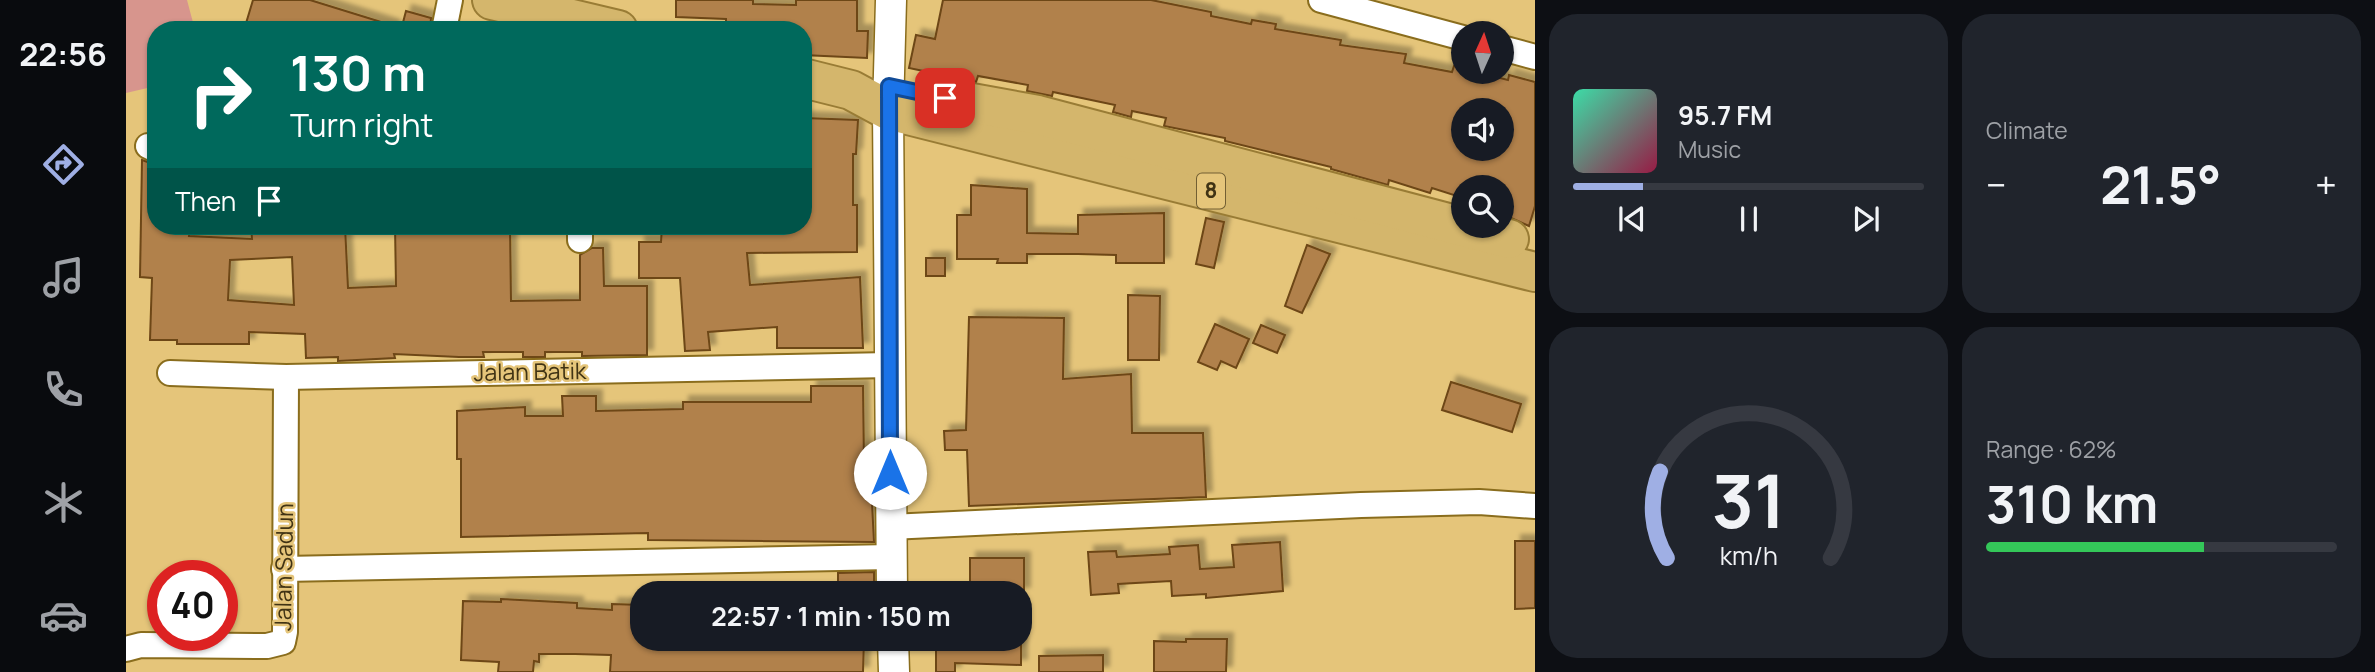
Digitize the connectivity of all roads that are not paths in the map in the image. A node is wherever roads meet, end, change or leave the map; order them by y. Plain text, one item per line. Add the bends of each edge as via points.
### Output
1 (450, 0) edge
2 (492, 0) edge
3 (891, 0) edge
4 (1321, 0) edge
5 (446, 21) edge
6 (576, 21) edge
7 (1451, 35) edge
8 (1514, 51) edge
9 (1535, 57) edge
10 (812, 80) edge
11 (889, 98) junction
12 (1535, 246) edge
13 (1535, 272) edge
14 (890, 365) junction
15 (170, 373) dead end
16 (286, 377) junction
17 (1535, 506) edge
18 (890, 527) junction
19 (891, 557) junction
20 (284, 569) junction
21 (892, 581) edge
22 (126, 649) edge
23 (893, 651) edge
24 (894, 672) edge

1 - 5 street
2 - 6 highway
3 - 11 street
4 - 7 street
8 - 9 street
10 - 11 highway, 8
11 - 12 highway, 8 via 1038,115
11 - 13 highway, 8 via 914,114
11 - 14 street
14 - 16 street, Jalan Batik
14 - 18 street
15 - 16 street, Jalan Batik
16 - 20 street, Jalan Sadun
17 - 18 street via 1479,502 1361,505
18 - 19 street
19 - 20 street
19 - 21 street
20 - 22 street, Jalan Sadun via 283,642
23 - 24 street

